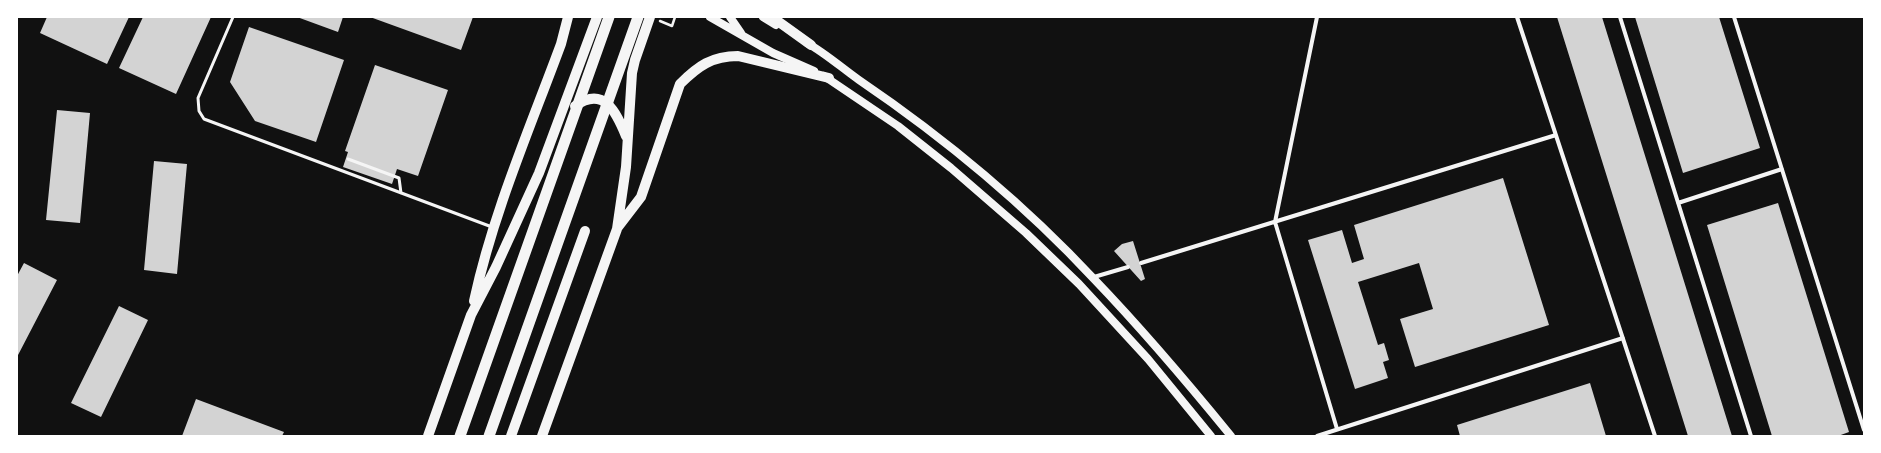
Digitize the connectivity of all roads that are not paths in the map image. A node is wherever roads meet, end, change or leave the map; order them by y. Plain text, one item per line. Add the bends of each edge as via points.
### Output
1 (233, 17) edge
2 (568, 17) edge
3 (597, 17) edge
4 (609, 17) edge
5 (638, 17) edge
6 (710, 17) edge
7 (730, 17) edge
8 (763, 17) edge
9 (772, 17) edge
10 (1317, 17) edge
11 (1517, 17) edge
12 (1620, 17) edge
13 (1734, 17) edge
14 (655, 19) edge
15 (744, 36) junction
16 (811, 45) junction
17 (829, 78) junction
18 (558, 122) junction
19 (1556, 135) junction
20 (627, 139) junction
21 (348, 159) dead end
22 (1782, 169) junction
23 (402, 193) junction
24 (1678, 203) junction
25 (1275, 222) junction
26 (493, 227) junction
27 (617, 229) junction
28 (585, 231) dead end
29 (1141, 263) dead end
30 (1128, 267) dead end
31 (1093, 278) junction
32 (471, 315) junction
33 (1623, 338) junction
34 (1337, 429) junction
35 (1864, 430) edge
36 (428, 436) edge
37 (460, 436) edge
38 (489, 436) edge
39 (511, 436) edge
40 (542, 436) edge
41 (1211, 436) edge
42 (1231, 436) edge
43 (1317, 436) edge
44 (1655, 436) edge
45 (1750, 436) edge

1 - 23 lane via 198,98 199,111 204,118
2 - 26 main road via 562,44
3 - 18 main road
4 - 37 highway
5 - 38 highway
6 - 15 main road
7 - 15 main road
8 - 16 main road
9 - 16 main road
10 - 25 street
11 - 19 street
12 - 24 street
13 - 22 street
14 - 20 main road via 635,60
15 - 17 main road via 773,53
16 - 31 main road via 898,107 978,170 1041,226
17 - 27 main road via 738,56 723,56 707,62 680,84 641,197
17 - 41 main road via 898,126 1026,233 1079,284 1143,353
18 - 20 main road via 583,100 602,100 612,107
18 - 32 main road via 539,173
19 - 25 street
19 - 33 street
20 - 27 main road via 624,188
21 - 23 lane via 399,178
22 - 24 street
22 - 35 street
23 - 26 lane
24 - 45 street
25 - 29 street
25 - 34 street
26 - 32 main road
27 - 40 main road
28 - 39 main road
30 - 31 street
31 - 42 main road via 1161,351
32 - 36 main road
33 - 34 street
33 - 44 street
34 - 43 street

